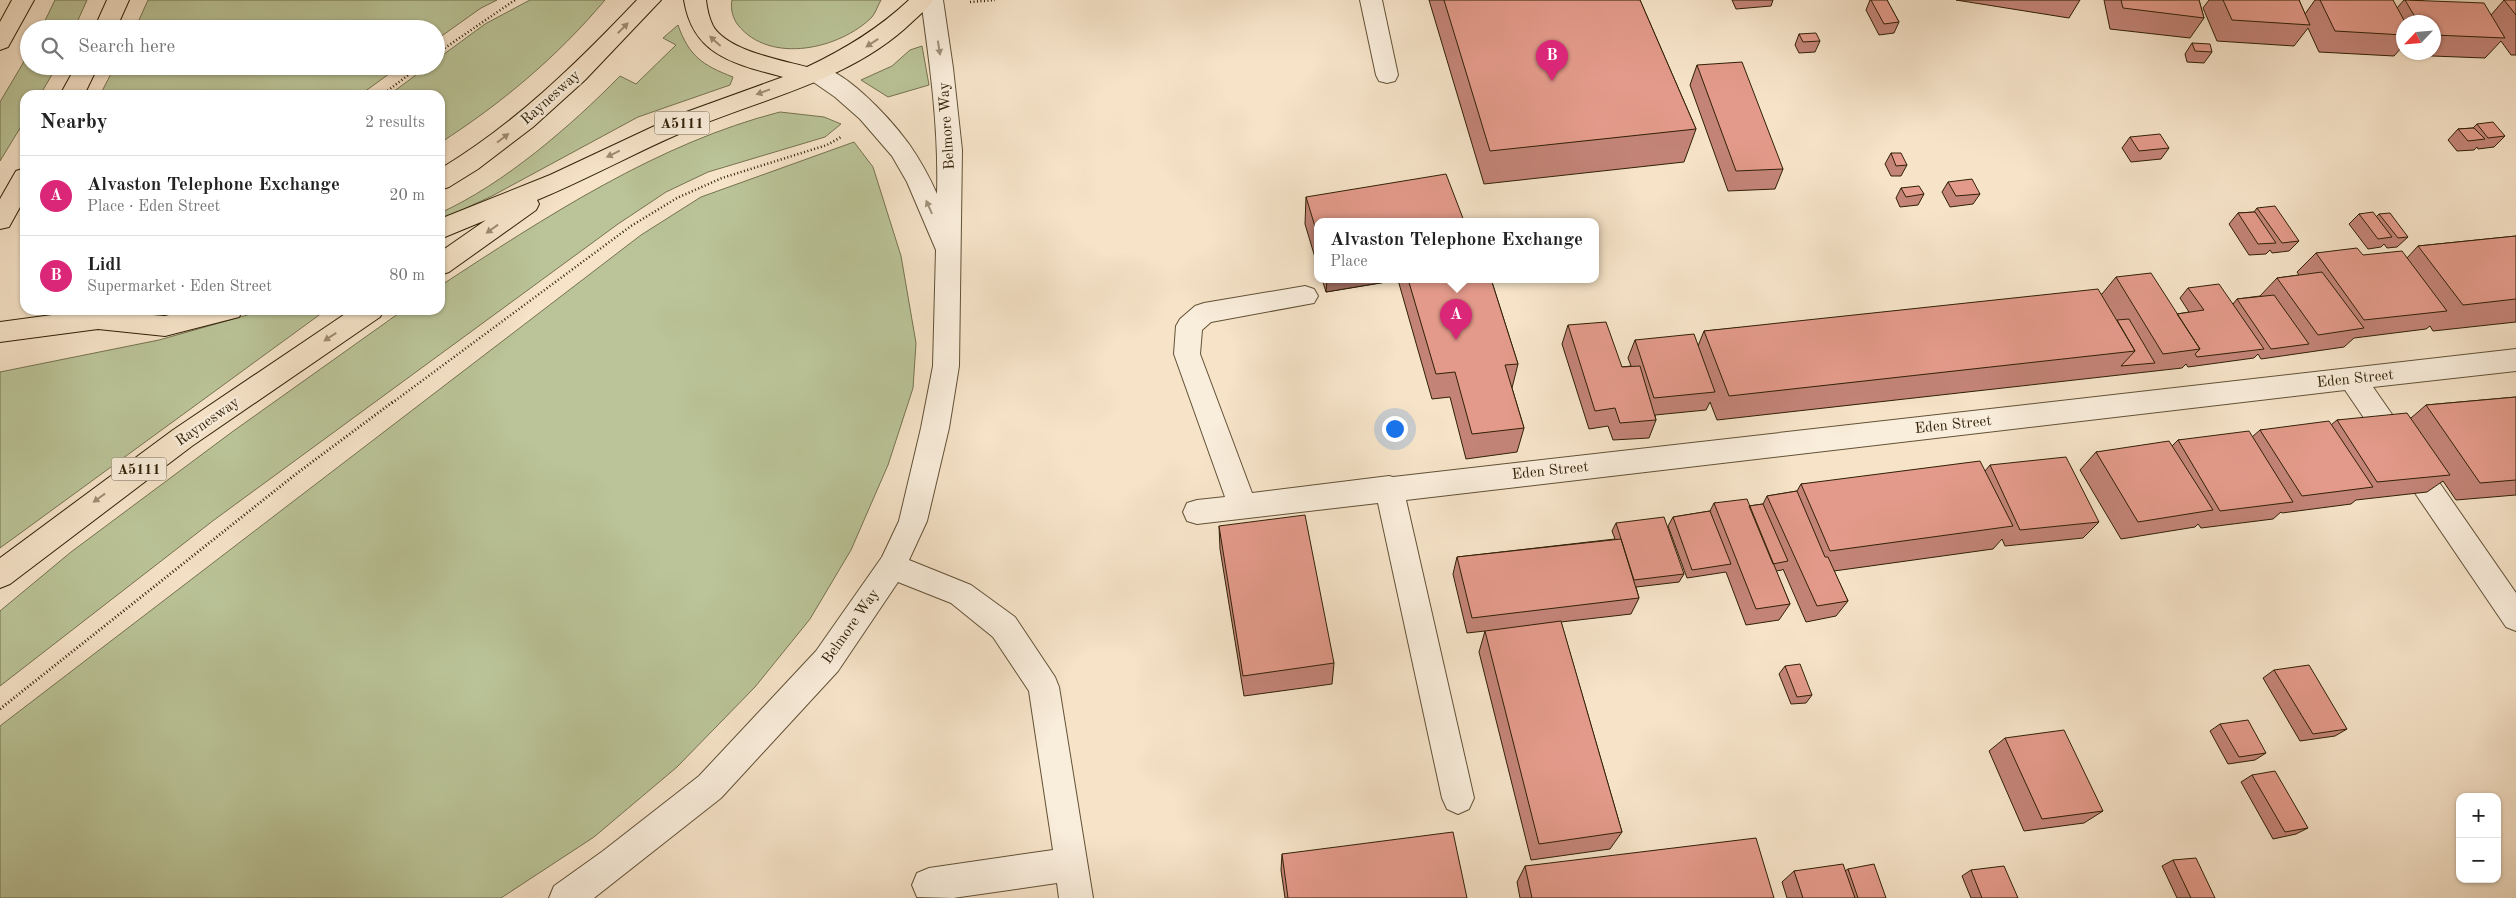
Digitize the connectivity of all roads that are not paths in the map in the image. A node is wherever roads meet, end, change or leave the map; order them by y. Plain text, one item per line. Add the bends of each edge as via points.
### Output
1 (23, 0) edge
2 (118, 0) edge
3 (650, 0) edge
4 (695, 0) edge
5 (922, 0) edge
6 (932, 0) edge
7 (1370, 0) edge
8 (109, 20) edge
9 (0, 42) edge
10 (813, 74) junction
11 (82, 75) edge
12 (1386, 75) dead end
13 (75, 90) edge
14 (445, 178) edge
15 (560, 180) junction
16 (20, 186) edge
17 (0, 220) edge
18 (445, 228) edge
19 (948, 252) junction
20 (445, 261) edge
21 (1305, 296) dead end
22 (108, 315) edge
23 (210, 315) edge
24 (364, 315) edge
25 (0, 332) edge
26 (2516, 360) edge
27 (2352, 379) junction
28 (1389, 488) junction
29 (1243, 506) junction
30 (1197, 512) dead end
31 (892, 566) junction
32 (0, 576) edge
33 (2516, 618) edge
34 (1458, 798) dead end
35 (1072, 864) junction
36 (929, 885) dead end
37 (566, 898) edge
38 (1076, 898) edge

1 - 9 highway
2 - 8 highway
14 -> 3 highway, Raynesway via 551,99
10 -> 4 highway via 723,48 707,34 697,15
5 -> 10 highway via 885,34 852,56
6 -> 19 street, Belmore Way via 950,150
7 - 12 street
10 -> 15 highway, A5111 via 670,128
19 -> 10 street, Belmore Way via 910,164 875,121 835,84
11 - 13 highway
15 - 18 highway, A5111
15 -> 20 highway, A5111
16 - 17 highway
19 - 31 street, Belmore Way via 946,366 935,428 913,522
21 - 29 street via 1204,313 1189,326 1187,354
22 - 23 highway via 165,326
22 - 25 highway
24 -> 32 highway, Raynesway / A5111 via 177,441 77,514
26 - 27 street, Eden Street
27 - 28 street, Eden Street
27 - 33 street
28 - 29 street, Eden Street
28 - 34 street
29 - 30 street, Eden Street
31 - 35 street via 961,594 1004,627 1044,687
31 - 37 street, Belmore Way via 827,661 710,787
35 - 36 street
35 - 38 street

